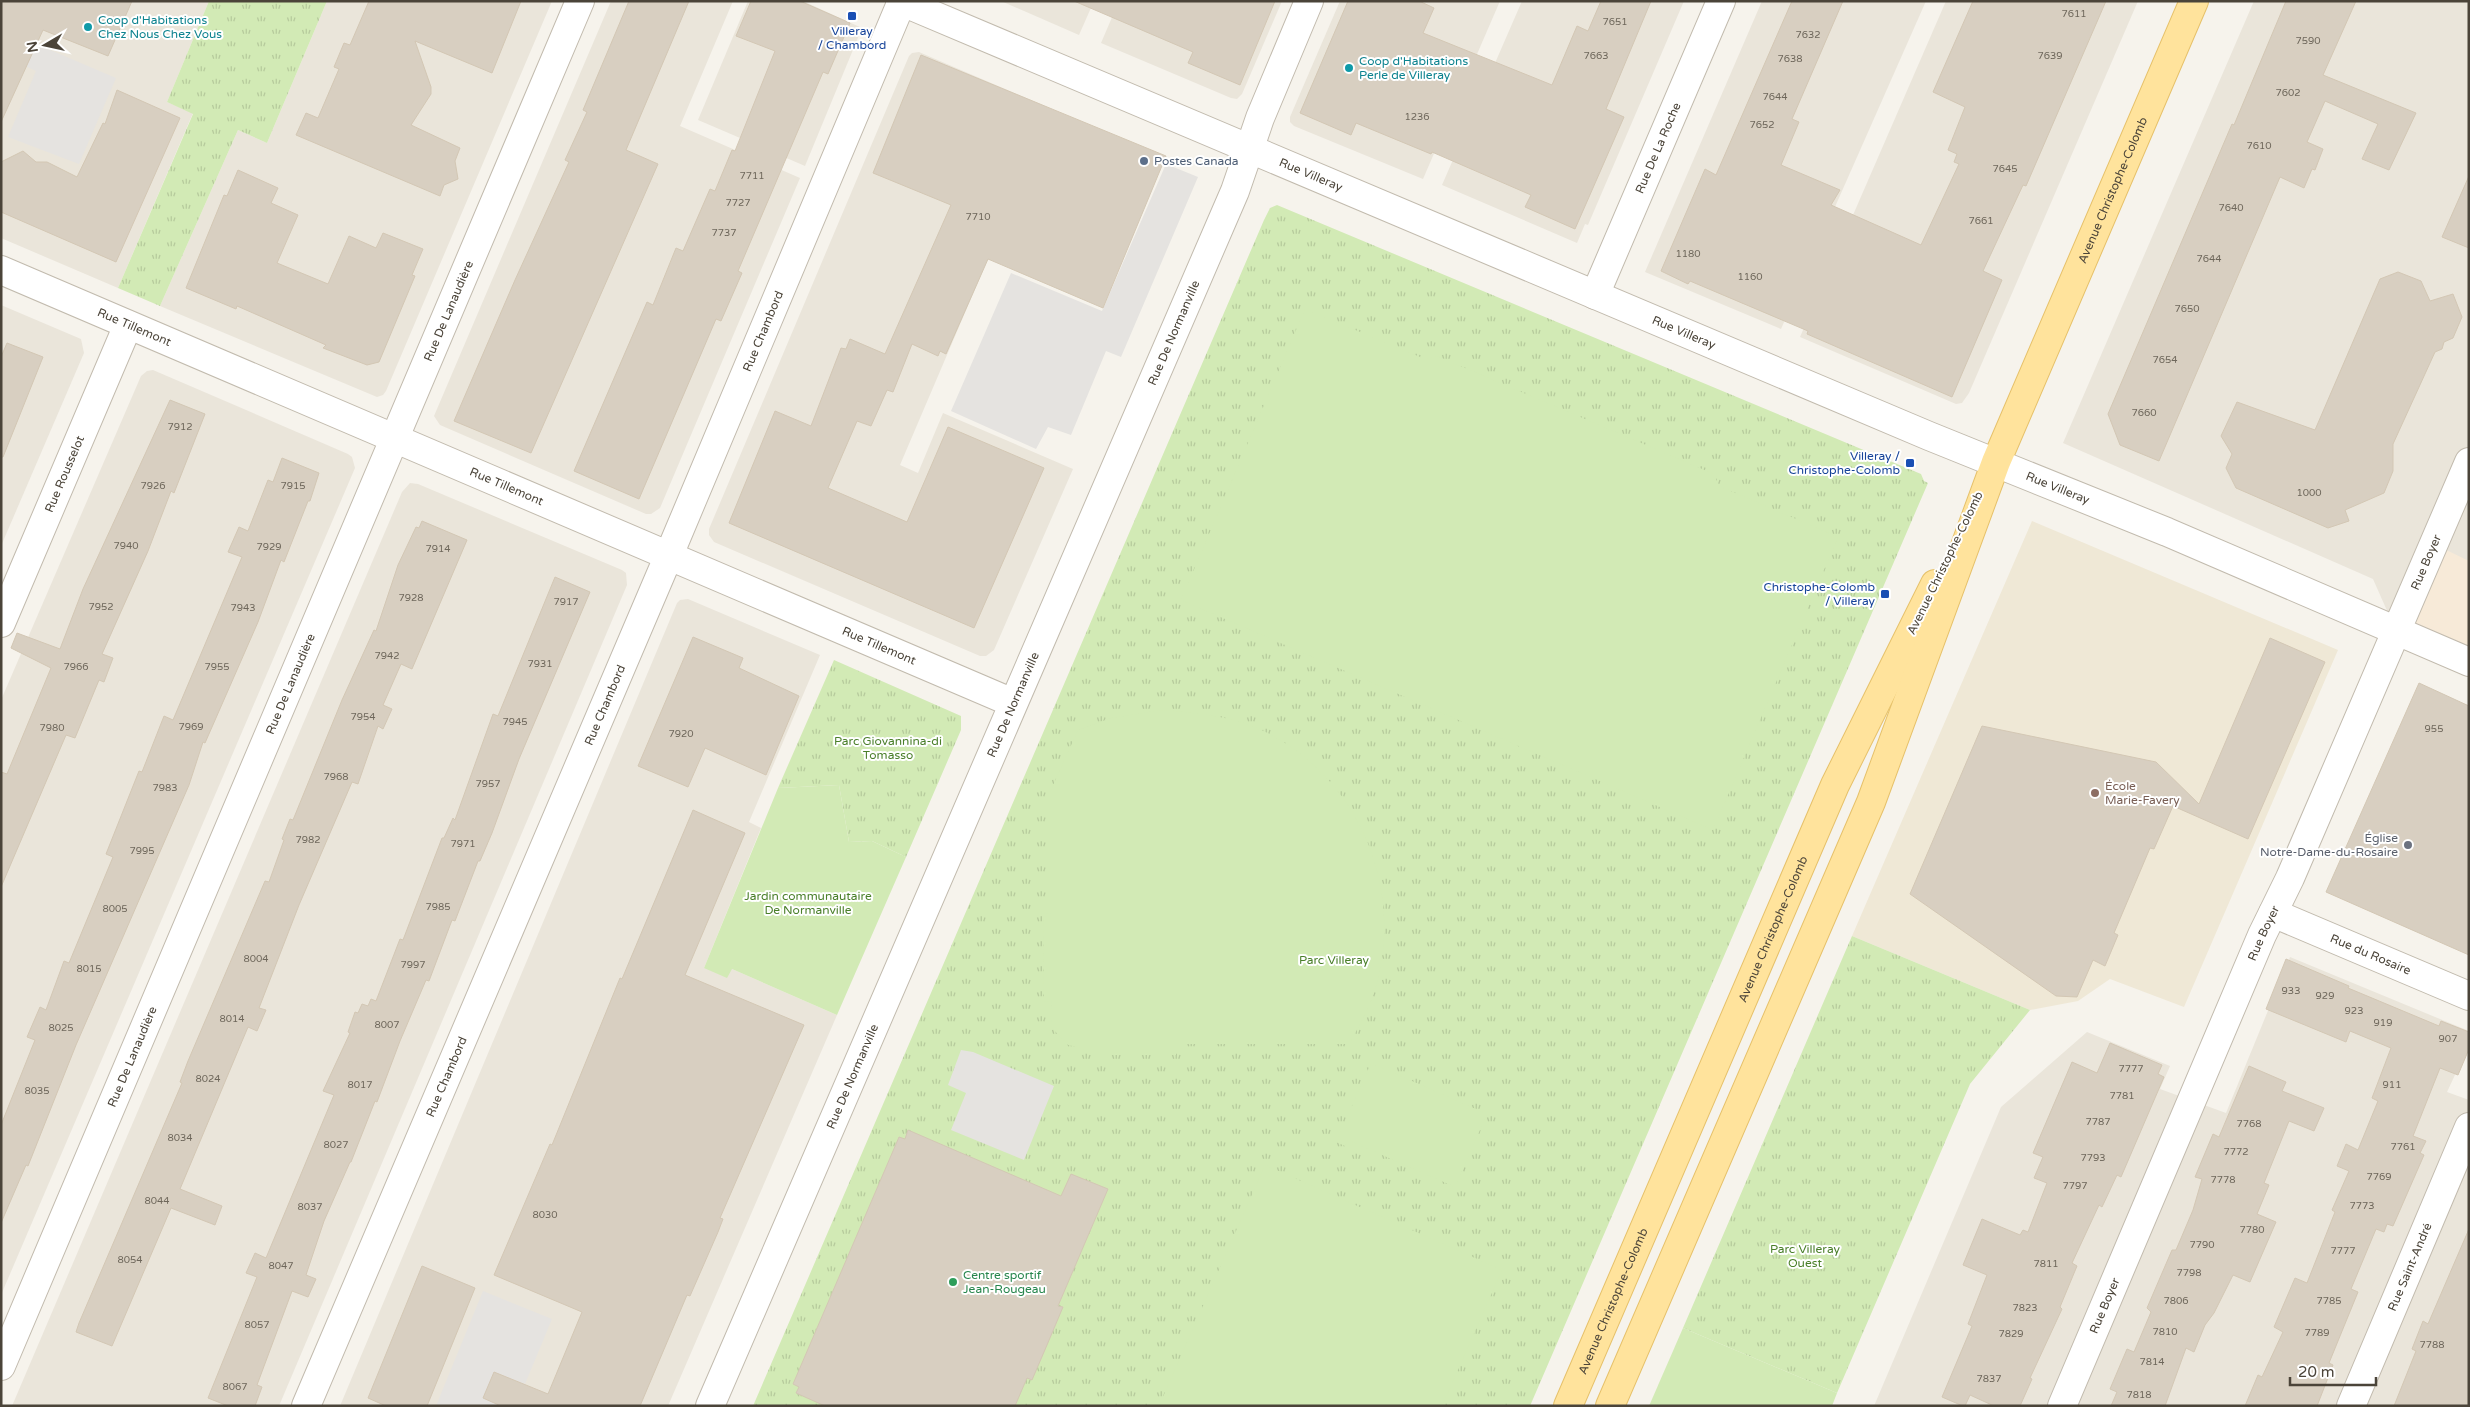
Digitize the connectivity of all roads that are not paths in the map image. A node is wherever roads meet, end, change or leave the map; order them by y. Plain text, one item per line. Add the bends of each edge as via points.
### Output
1 (580, 1) edge
2 (1310, 1) edge
3 (1721, 1) edge
4 (2194, 1) edge
5 (901, 2) edge
6 (1249, 149) junction
7 (1, 270) edge
8 (1595, 295) junction
9 (128, 325) junction
10 (394, 439) junction
11 (1996, 462) junction
12 (2469, 462) edge
13 (669, 555) junction
14 (1, 623) edge
15 (2396, 631) junction
16 (2469, 662) edge
17 (1013, 702) junction
18 (2273, 913) junction
19 (2469, 996) edge
20 (2469, 1127) edge
21 (1, 1366) edge
22 (306, 1406) edge
23 (710, 1406) edge
24 (1568, 1406) edge
25 (1610, 1406) edge
26 (2062, 1406) edge
27 (2351, 1406) edge

1 - 10 street, Rue De Lanaudière
2 - 6 street, Rue De Normanville
3 - 8 street, Rue De La Roche
4 - 11 main road, Avenue Christophe-Colomb
5 - 6 street, Rue Villeray
5 - 13 street, Rue Chambord
6 - 8 street, Rue Villeray
6 - 17 street, Rue De Normanville via 1231,200
7 - 9 street, Rue Tillemont
8 - 11 street, Rue Villeray
9 - 10 street, Rue Tillemont
9 - 14 street, Rue Rousselot
10 - 13 street, Rue Tillemont
10 - 21 street, Rue De Lanaudière
11 - 15 street, Rue Villeray
11 - 24 main road, Avenue Christophe-Colomb via 1835,785
11 - 25 main road, Avenue Christophe-Colomb via 1871,802
12 - 15 street, Rue Boyer
13 - 17 street, Rue Tillemont
13 - 22 street, Rue Chambord
15 - 16 street, Rue Villeray
15 - 18 street, Rue Boyer
17 - 23 street, Rue De Normanville
18 - 19 street, Rue du Rosaire
18 - 26 street, Rue Boyer
20 - 27 street, Rue Saint-André

